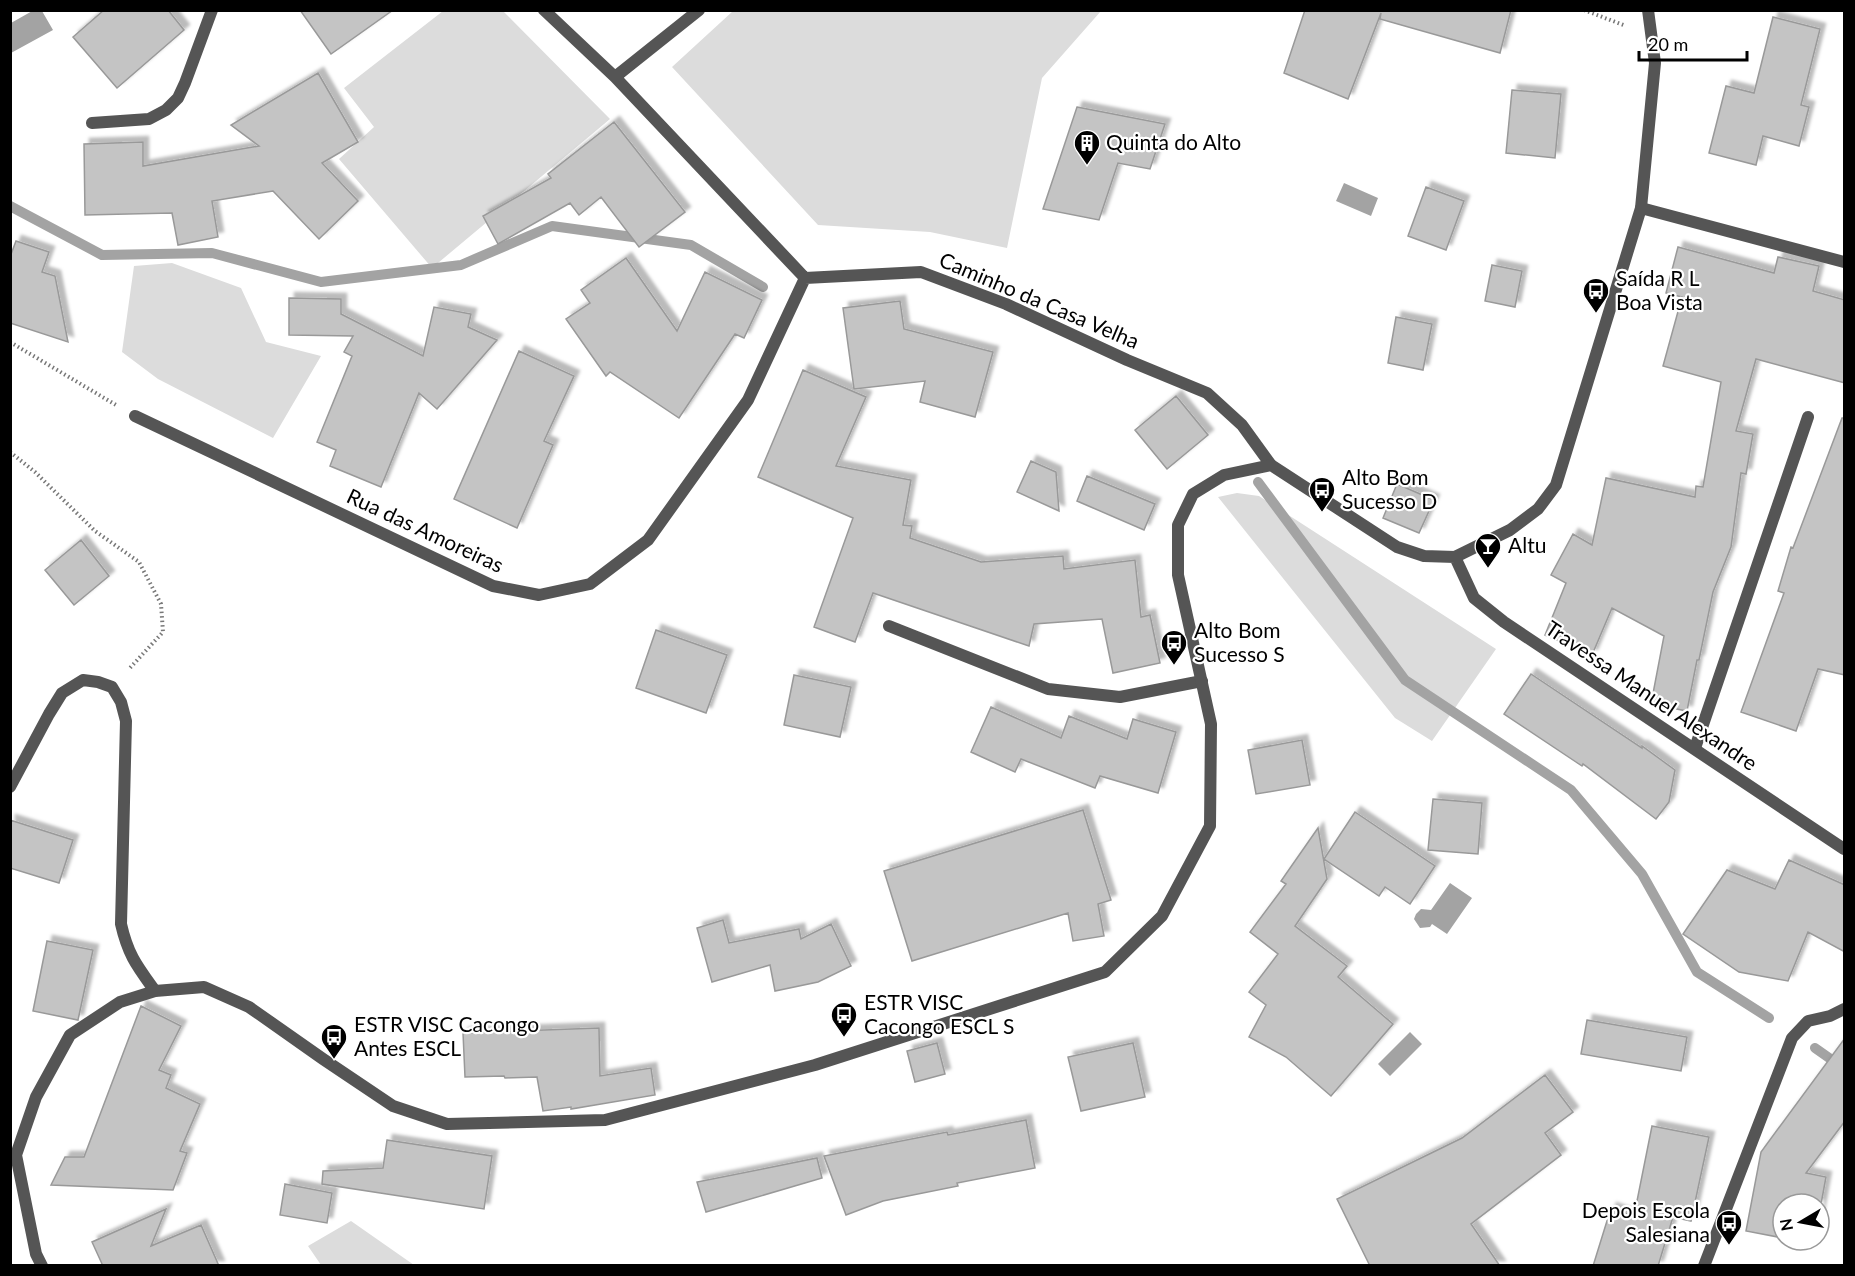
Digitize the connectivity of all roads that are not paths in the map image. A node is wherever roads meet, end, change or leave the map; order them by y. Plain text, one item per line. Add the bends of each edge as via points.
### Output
1 (212, 10) edge
2 (544, 10) edge
3 (699, 10) edge
4 (1648, 10) edge
5 (615, 77) junction
6 (92, 123) dead end
7 (1641, 208) junction
8 (1845, 262) edge
9 (805, 278) junction
10 (135, 416) road end
11 (1808, 417) dead end
12 (1271, 465) junction
13 (1455, 557) junction
14 (889, 626) dead end
15 (1202, 681) junction
16 (1695, 748) junction
17 (10, 787) edge
18 (1845, 849) edge
19 (155, 991) junction
20 (1845, 1009) edge
21 (1830, 1016) junction
22 (1845, 1016) edge
23 (42, 1266) edge
24 (1704, 1266) edge

1 - 6 street via 185,83 166,110 149,119
2 - 5 street
3 - 5 street
4 - 7 street via 1655,63
5 - 9 street
7 - 8 street
7 - 13 street via 1556,484 1538,509 1510,530
9 - 10 street, Rua das Amoreiras via 748,400 648,540 590,584 550,593 539,595 493,586
9 - 12 street, Caminho da Casa Velha via 921,272 1006,304 1207,393 1242,425
11 - 16 street
12 - 13 street via 1397,547 1424,556
12 - 15 street via 1224,475 1193,494 1178,525 1178,575
13 - 16 street, Travessa Manuel Alexandre via 1474,598 1481,604
14 - 15 street via 1048,690 1120,697
15 - 19 street via 1211,724 1210,826 1162,916 1105,972 815,1065 605,1120 447,1124 393,1106 249,1007 204,987
16 - 18 street, Travessa Manuel Alexandre
17 - 19 street via 62,693 83,680 112,687 126,721 121,924 134,963
19 - 23 street via 120,1002 70,1035 36,1097 16,1155 36,1254
20 - 21 street
21 - 22 street
21 - 24 street via 1808,1022 1792,1038

